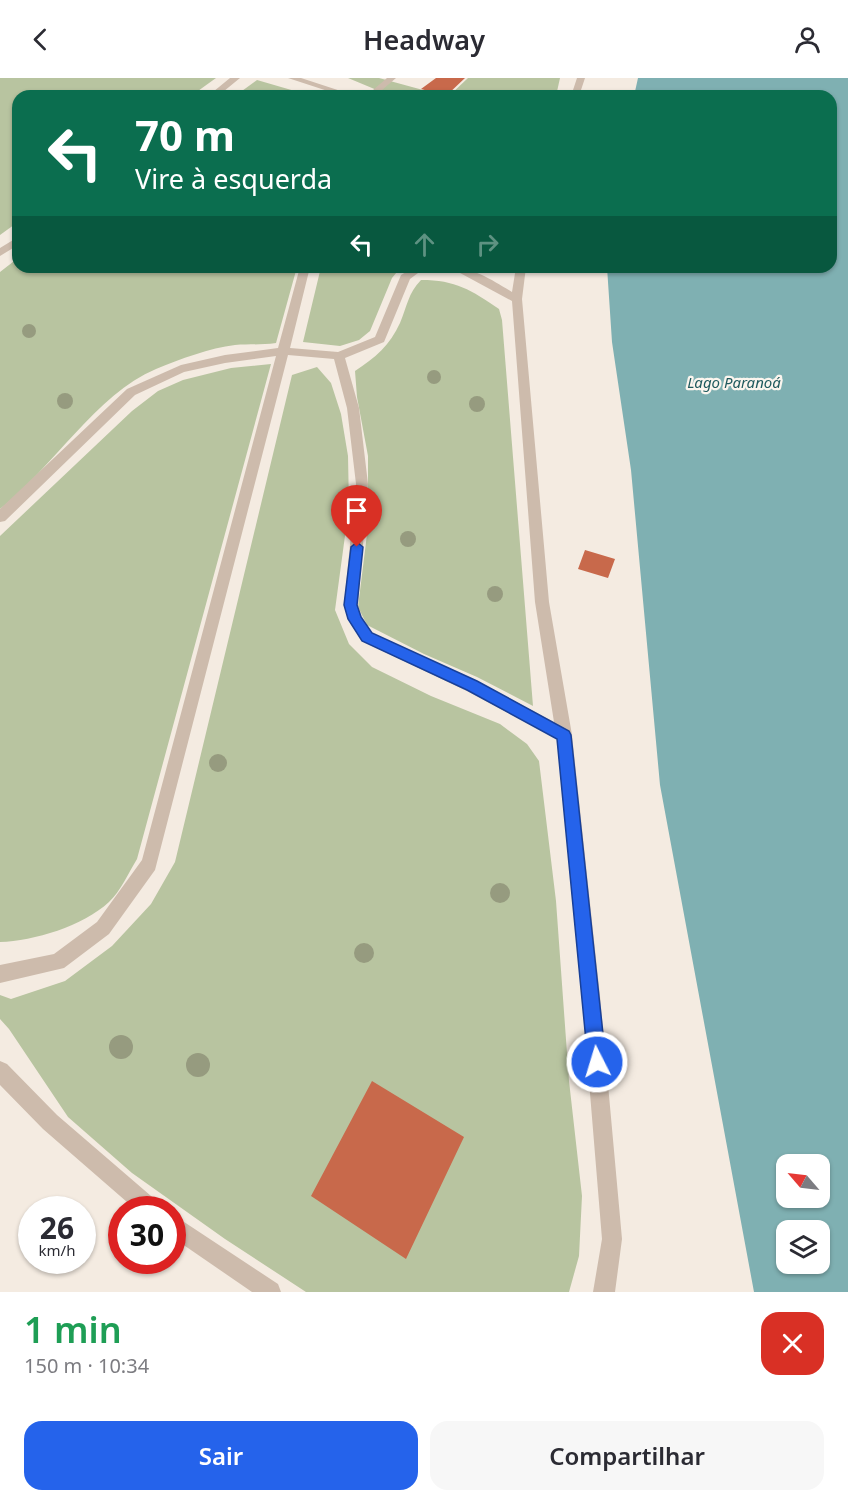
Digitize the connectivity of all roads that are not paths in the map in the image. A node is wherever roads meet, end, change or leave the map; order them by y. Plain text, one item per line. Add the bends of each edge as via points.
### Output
1 (236, 78) edge
2 (292, 78) edge
3 (392, 78) edge
4 (220, 90) edge
5 (332, 90) edge
6 (377, 90) edge
7 (304, 273) edge
8 (411, 273) edge
9 (468, 273) edge
10 (520, 273) edge
11 (517, 299) junction
12 (284, 351) junction
13 (339, 356) junction
14 (0, 517) edge
15 (564, 735) junction
16 (0, 974) edge
17 (0, 1071) edge
18 (136, 1196) edge
19 (186, 1234) edge
20 (270, 1292) edge
21 (604, 1292) edge

1 - 4 street
2 - 5 street
3 - 6 street
7 - 12 street
8 - 13 street via 405,277 380,339
9 - 11 street
10 - 11 street
11 - 15 street via 542,602
12 - 13 street
12 - 14 street via 181,369 131,392
12 - 16 street via 149,864 103,928 58,962
13 - 15 street via 353,408 362,484 351,605 361,630 367,637
15 - 21 street via 612,1239
17 - 18 street via 50,1122
19 - 20 street

